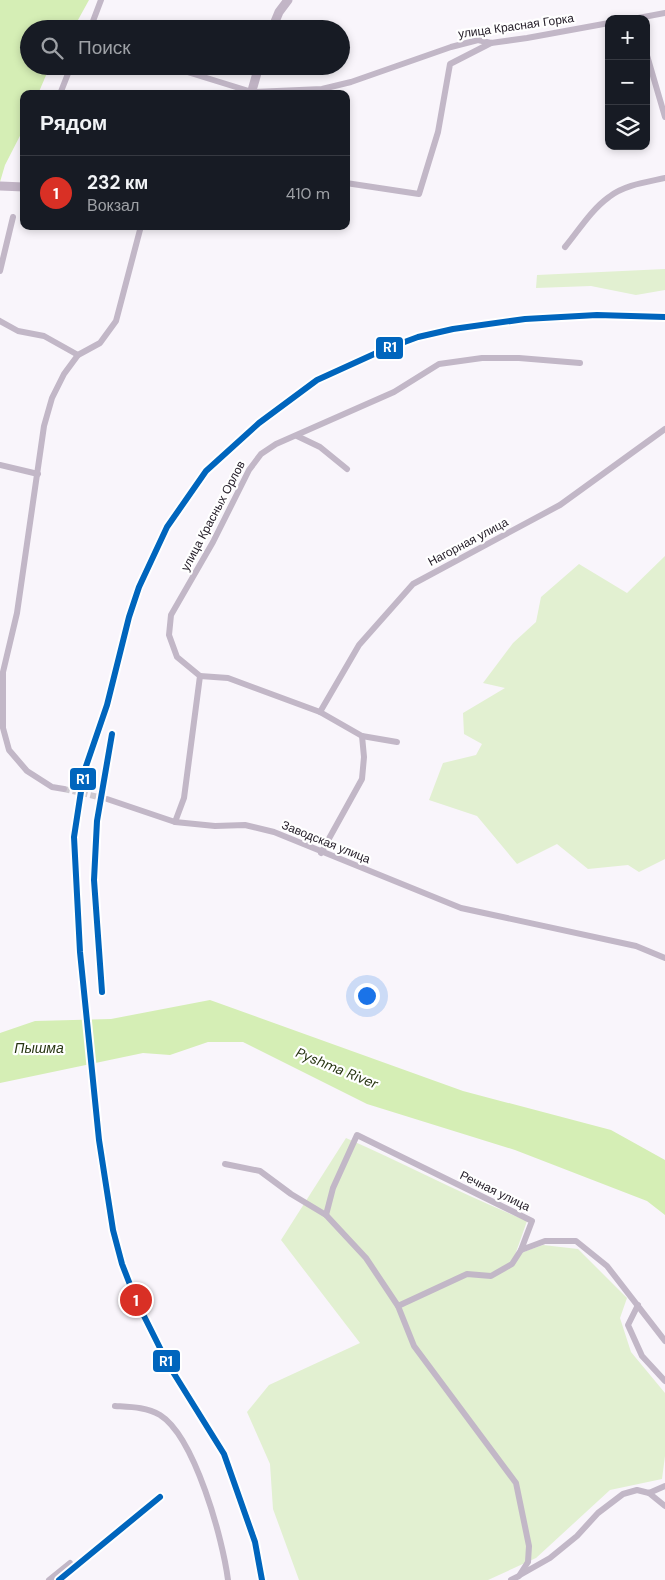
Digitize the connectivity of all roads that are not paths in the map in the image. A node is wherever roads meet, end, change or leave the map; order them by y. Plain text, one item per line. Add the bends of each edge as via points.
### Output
1 (101, 0) edge
2 (288, 0) edge
3 (664, 12) edge
4 (650, 16) edge
5 (93, 20) edge
6 (276, 20) edge
7 (605, 24) edge
8 (491, 42) junction
9 (648, 60) edge
10 (67, 75) edge
11 (196, 75) edge
12 (257, 75) edge
13 (62, 90) edge
14 (243, 90) edge
15 (253, 90) edge
16 (304, 90) edge
17 (665, 116) edge
18 (665, 178) edge
19 (350, 184) edge
20 (2, 186) edge
21 (20, 187) edge
22 (13, 217) dead end
23 (140, 230) edge
24 (565, 247) dead end
25 (0, 271) edge
26 (0, 321) edge
27 (78, 355) junction
28 (580, 363) dead end
29 (665, 429) edge
30 (297, 436) junction
31 (0, 465) edge
32 (347, 469) dead end
33 (38, 474) junction
34 (200, 676) junction
35 (320, 712) junction
36 (362, 736) junction
37 (397, 742) dead end
38 (64, 789) tunnel mouth
39 (107, 799) tunnel mouth
40 (175, 822) junction
41 (321, 853) junction
42 (665, 958) edge
43 (225, 1164) dead end
44 (326, 1215) junction
45 (521, 1250) junction
46 (638, 1305) junction
47 (398, 1306) junction
48 (665, 1342) edge
49 (665, 1381) edge
50 (115, 1406) dead end
51 (665, 1486) edge
52 (649, 1493) junction
53 (665, 1506) edge
54 (70, 1563) dead end
55 (519, 1576) junction
56 (49, 1580) edge
57 (228, 1580) edge
58 (511, 1580) edge

1 - 5 street
2 - 6 main road
3 - 4 street
7 - 8 street, улица Красная Горка
8 - 16 street, улица Красная Горка via 478,40 351,82
8 - 19 street via 450,64 438,132 419,194
9 - 17 street
10 - 13 street
11 - 14 street, улица Красная Горка
12 - 15 main road
18 - 24 street via 629,187 610,196
20 - 21 main road
22 - 25 street
23 - 27 street via 116,321 100,343
26 - 27 street via 18,331 44,336
27 - 33 street via 52,398 44,426
28 - 30 street, улица Красных Орлов via 492,358 439,364 394,392
29 - 35 street, Нагорная улица via 560,505 413,584 359,645
30 - 32 street via 320,447
30 - 34 street, улица Красных Орлов via 261,454 249,470 171,615 169,635 177,657
31 - 33 street
33 - 38 street via 17,613 2,672 3,728 9,750 27,771 52,786
34 - 35 street via 228,678
34 - 40 street via 184,798
35 - 36 street
36 - 37 street
36 - 41 street via 362,779
39 - 40 street, Заводская улица
40 - 41 street, Заводская улица via 245,825 274,832
41 - 42 street, Заводская улица via 461,908 636,946
43 - 44 street via 260,1171
44 - 45 street, Речная улица via 333,1188 357,1134 532,1221
44 - 47 street via 366,1258
45 - 46 street via 545,1241 576,1241 607,1266
45 - 47 street via 512,1264 491,1276 467,1274
46 - 48 street
46 - 49 street via 628,1324 642,1356
47 - 55 street via 414,1346 516,1483 529,1546 528,1562
50 - 57 street via 140,1407 161,1416 182,1439 205,1486
51 - 52 street
52 - 53 street
52 - 55 street via 637,1490 623,1494 550,1558
54 - 56 street
55 - 58 street

